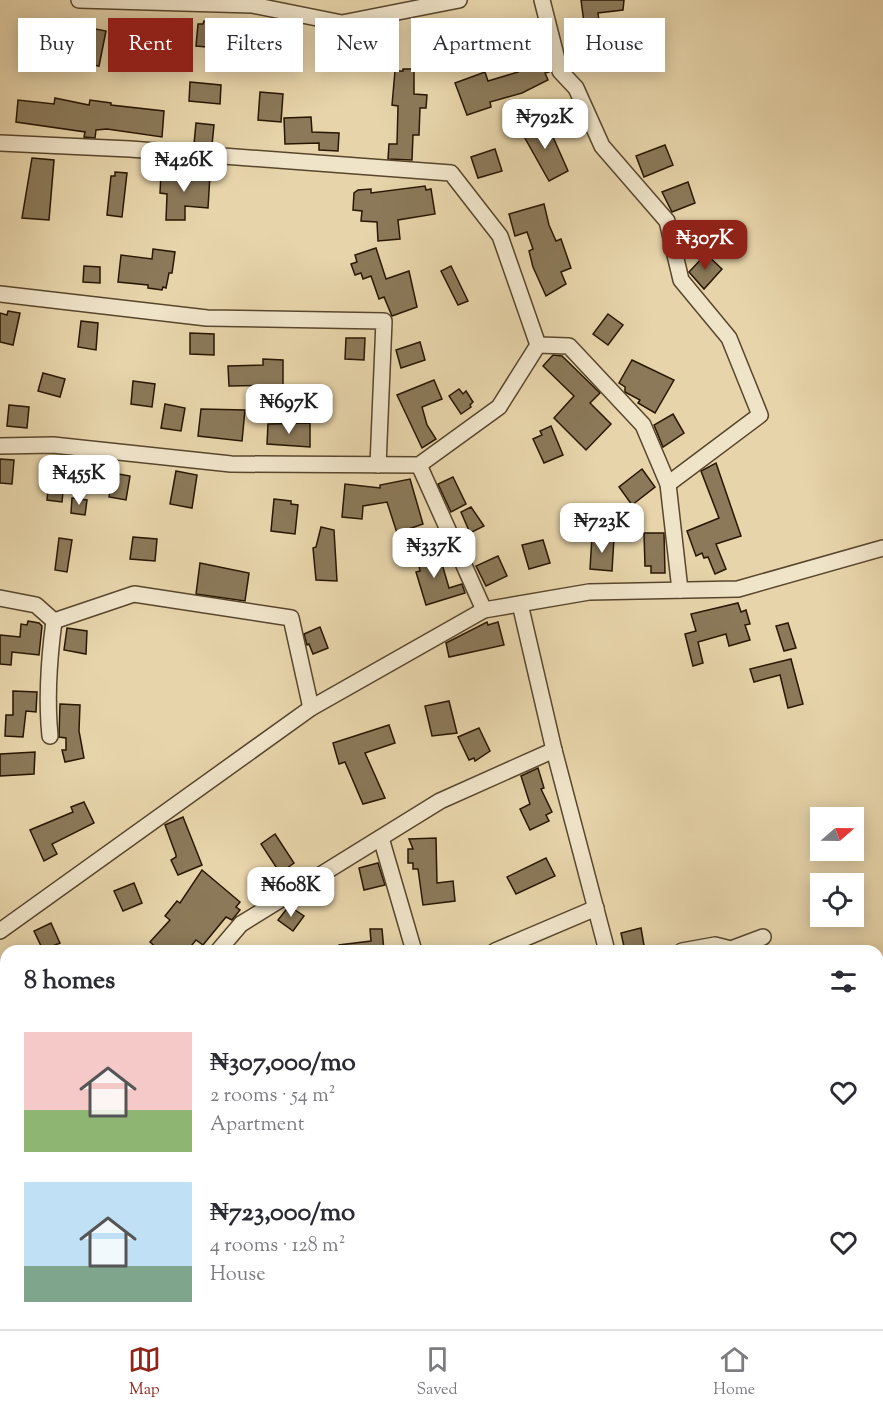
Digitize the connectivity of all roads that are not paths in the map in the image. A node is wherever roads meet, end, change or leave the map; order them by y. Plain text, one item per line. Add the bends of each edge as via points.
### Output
1 (79, 0) edge
2 (459, 0) edge
3 (542, 0) edge
4 (0, 143) edge
5 (0, 294) edge
6 (538, 345) junction
7 (0, 446) edge
8 (378, 465) junction
9 (419, 465) junction
10 (668, 484) junction
11 (883, 548) edge
12 (680, 590) junction
13 (0, 598) edge
14 (520, 604) junction
15 (484, 610) junction
16 (54, 621) junction
17 (311, 708) junction
18 (50, 736) dead end
19 (554, 750) junction
20 (381, 838) junction
21 (596, 908) junction
22 (0, 931) edge
23 (763, 937) dead end
24 (223, 945) edge
25 (412, 945) edge
26 (509, 945) edge
27 (605, 945) edge
28 (744, 945) edge

1 - 2 street via 252,6 342,23
3 - 10 street via 560,71 576,88 602,146 667,221 681,280 729,338 760,415
4 - 6 street via 130,148 451,173 500,236
5 - 8 street via 207,318 384,321
6 - 9 street via 499,407
6 - 10 street via 568,346 643,425
7 - 8 street via 52,445 231,464
8 - 9 street
9 - 15 street
10 - 12 street
11 - 12 street via 738,589
12 - 14 street via 589,592
13 - 16 street via 36,605
14 - 15 street
14 - 19 street
15 - 17 street
16 - 17 street via 134,594 291,618
16 - 18 street via 48,666
17 - 22 street
19 - 20 street via 440,801
19 - 21 street
20 - 24 street via 241,924
20 - 25 street
21 - 26 street
21 - 27 street
23 - 28 street

